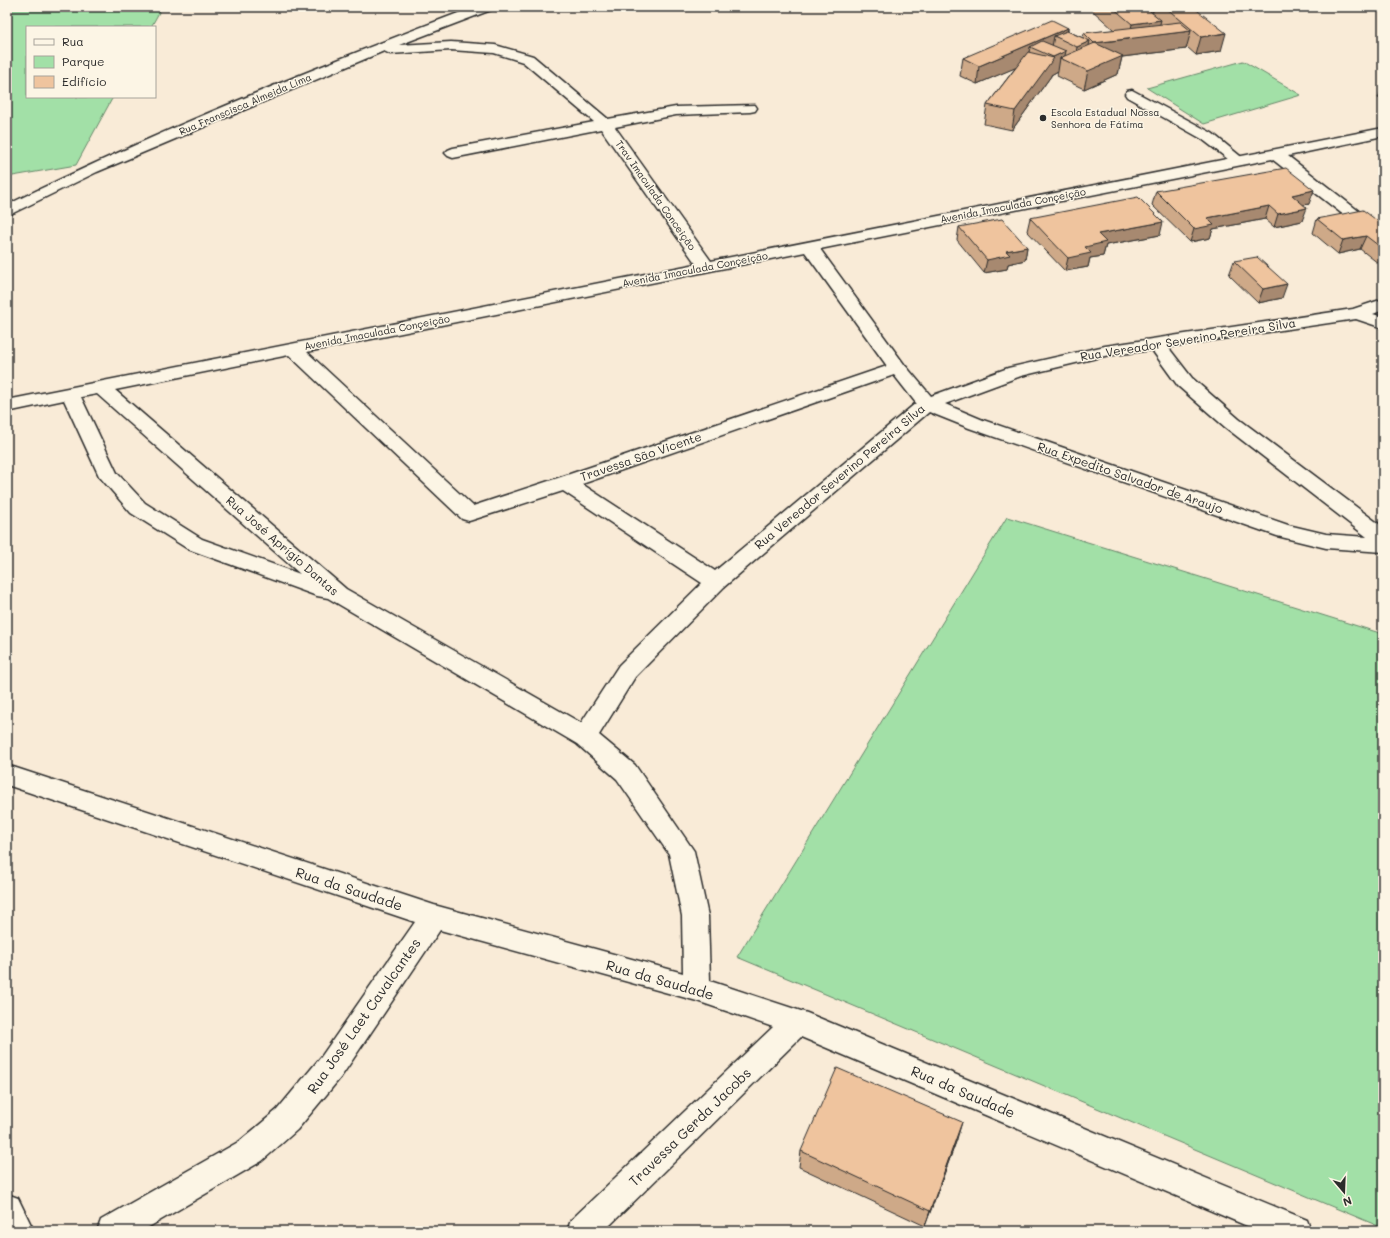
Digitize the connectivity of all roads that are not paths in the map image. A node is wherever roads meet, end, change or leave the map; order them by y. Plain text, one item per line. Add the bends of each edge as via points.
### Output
1 (486, 7) edge
2 (369, 52) junction
3 (1132, 94) dead end
4 (750, 108) dead end
5 (606, 124) junction
6 (1383, 132) edge
7 (453, 153) dead end
8 (1276, 154) junction
9 (1238, 160) junction
10 (7, 211) edge
11 (1383, 238) edge
12 (809, 246) junction
13 (707, 267) junction
14 (1383, 304) edge
15 (1357, 314) junction
16 (1383, 323) edge
17 (1156, 344) junction
18 (294, 349) junction
19 (898, 368) junction
20 (101, 388) junction
21 (71, 395) junction
22 (927, 404) junction
23 (7, 406) edge
24 (565, 483) junction
25 (1383, 538) edge
26 (1383, 545) edge
27 (716, 582) junction
28 (338, 595) junction
29 (585, 737) junction
30 (7, 775) edge
31 (434, 917) junction
32 (697, 989) junction
33 (797, 1022) junction
34 (7, 1209) edge
35 (19, 1231) edge
36 (112, 1231) edge
37 (582, 1231) edge
38 (1296, 1231) edge

1 - 2 street, Rua Franscisca Almeida Lima
2 - 5 street, Trav Imaculada Conceição via 451,46 494,49 522,57 528,59
2 - 10 street, Rua Franscisca Almeida Lima via 92,169
3 - 9 lane via 1207,136
4 - 5 street, Trav Imaculada Conceição via 676,111
5 - 7 street, Trav Imaculada Conceição
5 - 13 street, Trav Imaculada Conceição
6 - 8 street, Avenida Imaculada Conçeição
8 - 9 street, Avenida Imaculada Conçeição
8 - 11 street
9 - 12 street, Avenida Imaculada Conçeição
12 - 13 street, Avenida Imaculada Conçeição
12 - 19 street
13 - 18 street, Avenida Imaculada Conçeição
14 - 15 street, Rua Vereador Severino Pereira Silva
15 - 16 street
15 - 17 street, Rua Vereador Severino Pereira Silva
17 - 22 street, Rua Vereador Severino Pereira Silva via 1105,351 1015,372
17 - 25 street via 1185,382 1232,423
18 - 20 street, Avenida Imaculada Conçeição
18 - 24 street, Travessa São Vicente via 469,514
19 - 22 street, Rua Expedito Salvador de Araujo
19 - 24 street, Travessa São Vicente
20 - 21 street, Avenida Imaculada Conçeição
20 - 28 street, Rua José Aprígio Dantas
21 - 23 street, Avenida Imaculada Conçeição
21 - 28 street via 109,476 138,508 195,544
22 - 26 street, Rua Expedito Salvador de Araujo via 976,424 1284,531 1326,541
22 - 27 street, Rua Vereador Severino Pereira Silva
24 - 27 street
27 - 29 street, Rua Vereador Severino Pereira Silva via 628,671
28 - 29 street, Rua José Aprígio Dantas
29 - 32 street via 626,772 681,851 695,916
30 - 31 street, Rua da Saudade
31 - 32 street, Rua da Saudade
31 - 36 street, Rua José Laet Cavalcantes via 331,1067 287,1120 251,1151
32 - 33 street, Rua da Saudade
33 - 37 street, Travessa Gerda Jacobs
33 - 38 street, Rua da Saudade
34 - 35 street

